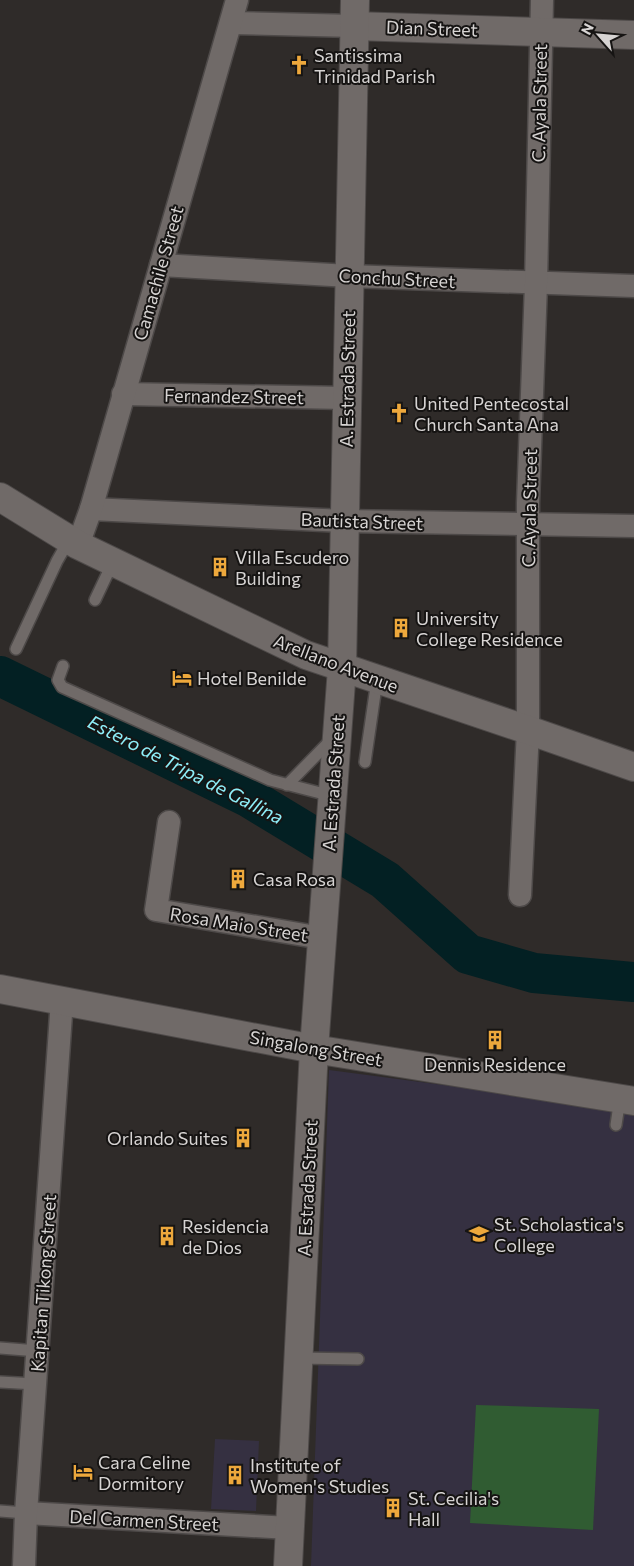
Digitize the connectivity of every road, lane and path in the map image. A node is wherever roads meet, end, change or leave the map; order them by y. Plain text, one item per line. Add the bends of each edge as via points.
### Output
1 (237, 0) edge
2 (542, 0) edge
3 (355, 13) edge
4 (231, 23) junction
5 (540, 31) junction
6 (634, 36) edge
7 (161, 265) junction
8 (349, 276) junction
9 (536, 284) junction
10 (634, 286) edge
11 (122, 394) junction
12 (346, 398) junction
13 (0, 496) edge
14 (90, 509) junction
15 (344, 521) junction
16 (528, 524) junction
17 (634, 526) edge
18 (74, 542) junction
19 (114, 562) junction
20 (95, 600) dead end
21 (16, 649) dead end
22 (63, 666) dead end
23 (342, 668) junction
24 (377, 680) junction
25 (528, 730) junction
26 (336, 734) junction
27 (365, 762) dead end
28 (634, 767) edge
29 (287, 785) junction
30 (332, 796) junction
31 (169, 822) dead end
32 (520, 895) dead end
33 (322, 938) junction
34 (0, 989) edge
35 (62, 1000) junction
36 (314, 1049) junction
37 (627, 1100) edge
38 (616, 1125) dead end
39 (0, 1348) edge
40 (38, 1351) junction
41 (298, 1358) junction
42 (358, 1359) dead end
43 (0, 1382) edge
44 (36, 1384) junction
45 (0, 1511) edge
46 (26, 1514) junction
47 (289, 1528) junction
48 (24, 1566) edge
49 (288, 1566) edge

1 - 4 street, Camachile Street
2 - 5 street, C. Ayala Street
3 - 4 street, Dian Street
3 - 5 street, Dian Street
3 - 8 street, A. Estrada Street
4 - 7 street, Camachile Street
5 - 6 street, Dian Street
5 - 9 street, C. Ayala Street
7 - 8 street, Conchu Street
7 - 11 street, Camachile Street
8 - 9 street, Conchu Street
8 - 12 street, A. Estrada Street
9 - 10 street, Conchu Street
9 - 16 street, C. Ayala Street
11 - 12 street, Fernandez Street
11 - 14 street, Camachile Street
12 - 15 street, A. Estrada Street
13 - 18 street, Arellano Avenue
14 - 15 street, Bautista Street
14 - 18 street, Camachile Street
15 - 16 street, Bautista Street
15 - 23 street, A. Estrada Street
16 - 17 street, Bautista Street
16 - 25 street, C. Ayala Street
18 - 19 street, Arellano Avenue
18 - 21 lane via 58,561
19 - 20 lane
19 - 23 street, Arellano Avenue via 306,655
22 - 29 lane via 58,680 62,687
23 - 24 street, Arellano Avenue
23 - 26 street, A. Estrada Street
24 - 25 street, Arellano Avenue
24 - 27 lane
25 - 28 street, Arellano Avenue
25 - 32 street, C. Ayala Street
26 - 29 lane
26 - 30 street, A. Estrada Street
29 - 30 lane
30 - 33 street, A. Estrada Street
31 - 33 street, Rosa Maio Street via 156,910
33 - 36 street, A. Estrada Street
34 - 35 street, Singalong Street
35 - 36 street, Singalong Street
35 - 40 street, Kapitan Tikong Street
36 - 37 street, Singalong Street
36 - 41 street, A. Estrada Street
37 - 38 lane
39 - 40 lane
40 - 44 street, Kapitan Tikong Street
41 - 42 lane
41 - 47 street, A. Estrada Street
43 - 44 lane
44 - 46 street, Kapitan Tikong Street
45 - 46 lane, Del Carmen Street
46 - 47 street, Del Carmen Street
46 - 48 street, Kapitan Tikong Street
47 - 49 street, A. Estrada Street

